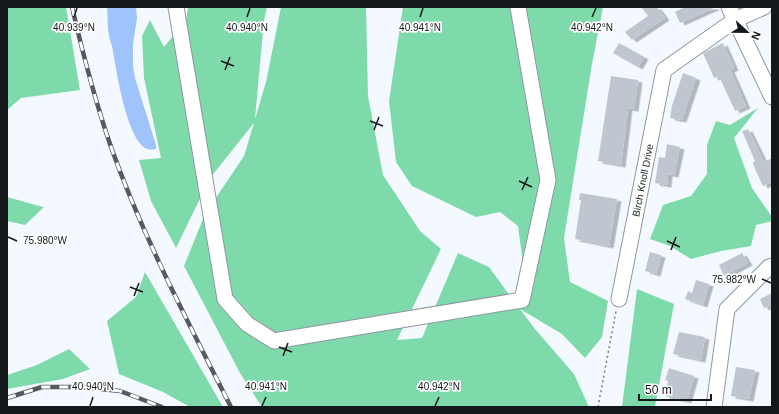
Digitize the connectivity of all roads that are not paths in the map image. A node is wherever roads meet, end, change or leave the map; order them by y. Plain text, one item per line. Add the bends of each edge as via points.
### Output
1 (176, 7) edge
2 (518, 7) edge
3 (764, 7) edge
4 (732, 13) edge
5 (772, 97) edge
6 (772, 266) edge
7 (618, 299) road end
8 (714, 407) edge

1 - 2 street via 226,299 247,324 274,340 522,300 548,180
3 - 4 street, Birch Knoll Drive
4 - 5 street
4 - 7 street, Birch Knoll Drive via 664,70
6 - 8 street via 727,309

